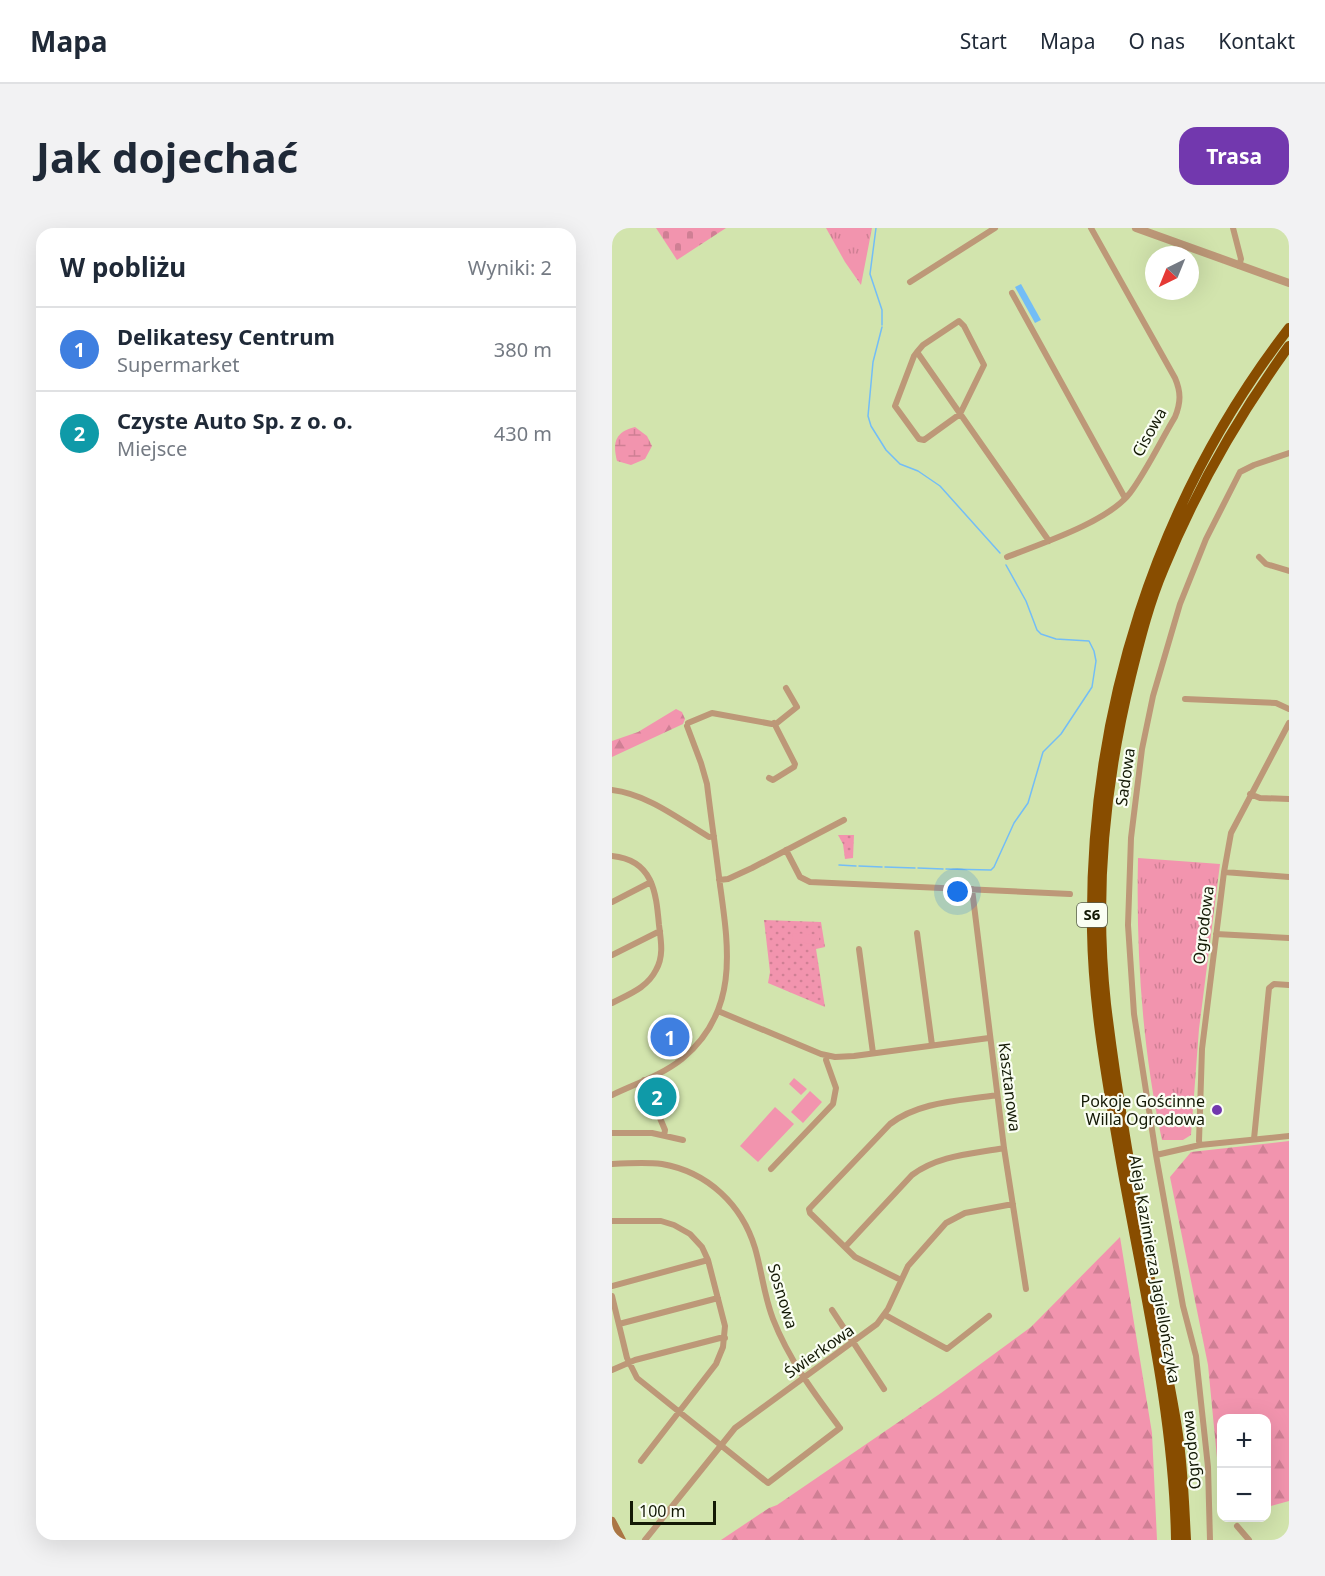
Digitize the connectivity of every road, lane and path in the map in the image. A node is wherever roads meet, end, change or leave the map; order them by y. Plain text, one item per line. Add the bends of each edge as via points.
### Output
1 (995, 228) edge
2 (1091, 228) edge
3 (1136, 228) edge
4 (1233, 228) edge
5 (1239, 266) junction
6 (910, 282) dead end
7 (1289, 283) edge
8 (1012, 293) dead end
9 (1289, 328) edge
10 (1289, 346) edge
11 (917, 352) junction
12 (960, 414) junction
13 (1289, 453) edge
14 (1125, 498) junction
15 (1048, 541) junction
16 (1007, 557) dead end
17 (1259, 557) dead end
18 (1289, 571) edge
19 (786, 688) dead end
20 (1185, 699) dead end
21 (1289, 710) edge
22 (774, 723) junction
23 (1289, 723) edge
24 (1281, 738) junction
25 (1289, 740) edge
26 (769, 778) dead end
27 (612, 790) edge
28 (1250, 794) junction
29 (1289, 799) edge
30 (844, 820) dead end
31 (714, 836) junction
32 (786, 850) junction
33 (612, 856) edge
34 (1224, 872) junction
35 (1289, 877) edge
36 (719, 880) junction
37 (651, 882) junction
38 (972, 889) junction
39 (1070, 894) dead end
40 (612, 902) edge
41 (660, 931) junction
42 (917, 933) dead end
43 (1216, 934) junction
44 (1289, 938) edge
45 (859, 949) dead end
46 (612, 955) edge
47 (1289, 985) edge
48 (612, 1003) edge
49 (717, 1011) junction
50 (989, 1038) junction
51 (932, 1045) junction
52 (873, 1053) junction
53 (828, 1056) junction
54 (644, 1080) junction
55 (612, 1095) edge
56 (997, 1095) junction
57 (612, 1133) edge
58 (663, 1136) junction
59 (1289, 1136) edge
60 (1254, 1139) junction
61 (683, 1140) dead end
62 (1200, 1145) junction
63 (1004, 1148) junction
64 (1156, 1155) junction
65 (612, 1164) edge
66 (771, 1169) dead end
67 (1012, 1204) junction
68 (612, 1221) edge
69 (845, 1247) junction
70 (708, 1260) junction
71 (901, 1280) junction
72 (612, 1286) edge
73 (1026, 1289) dead end
74 (612, 1296) edge
75 (718, 1298) junction
76 (832, 1310) dead end
77 (885, 1315) junction
78 (989, 1316) dead end
79 (619, 1324) junction
80 (725, 1338) junction
81 (852, 1343) junction
82 (629, 1363) junction
83 (612, 1370) edge
84 (803, 1378) junction
85 (884, 1389) dead end
86 (678, 1412) junction
87 (720, 1446) junction
88 (640, 1461) dead end
89 (1237, 1526) dead end
90 (613, 1527) edge
91 (622, 1540) edge
92 (645, 1540) edge
93 (1176, 1540) edge
94 (1186, 1540) edge
95 (1210, 1540) edge
96 (1249, 1540) edge

1 - 6 street
2 - 14 street, Cisowa via 1180,393 1175,417
3 - 5 street
4 - 5 street via 1241,259
5 - 7 street
8 - 14 street
9 - 93 highway, Aleja Kazimierza Jagiellończyka / S6 via 1203,462 1154,567 1132,631 1109,724 1092,863 1098,1009 1168,1431
10 - 94 highway, Aleja Kazimierza Jagiellończyka / S6 via 1254,395 1213,465 1162,571 1120,723 1103,858 1101,932 1106,1003 1178,1431
11 - 12 street
11 - 12 street via 895,406 919,439 924,440
11 - 12 street via 959,321 964,326 984,365
12 - 15 street
13 - 64 street, Sadowa via 1247,468 1233,483 1180,604 1142,749 1131,838 1128,925 1134,1014
14 - 15 street, Cisowa via 1098,518
15 - 16 street, Cisowa
17 - 18 street via 1266,564
19 - 22 street via 796,709
20 - 21 street via 1276,703
22 - 26 street via 795,764 773,780
22 - 31 street via 712,713 688,725 704,774
23 - 24 street, Ogrodowa
24 - 25 street
24 - 28 street, Ogrodowa
27 - 31 street via 652,803 709,837
28 - 29 street
28 - 34 street, Ogrodowa via 1231,833
30 - 32 street
31 - 36 street
32 - 36 street
32 - 38 street via 800,877 810,882
33 - 37 street via 630,861
34 - 35 street
34 - 43 street, Ogrodowa
36 - 49 street via 728,962 725,990
37 - 40 street
37 - 41 street via 656,892
38 - 39 street
38 - 50 street, Kasztanowa
41 - 46 street
41 - 48 street via 661,961 652,977 638,990
42 - 51 street
43 - 44 street
43 - 62 street, Ogrodowa via 1202,1049
45 - 52 street
47 - 60 street via 1274,984 1269,988
49 - 53 street
49 - 54 street via 686,1056
50 - 51 street
50 - 56 street, Kasztanowa
51 - 52 street
52 - 53 street
53 - 66 street via 837,1091 833,1104
54 - 55 street
54 - 58 street via 665,1130
56 - 63 street, Kasztanowa
56 - 69 street via 915,1109 896,1119 809,1209
57 - 58 street
58 - 61 street
59 - 60 street
60 - 62 street
62 - 64 street
63 - 67 street, Kasztanowa
63 - 69 street via 945,1158 925,1166
64 - 95 street, Ogrodowa via 1183,1306 1197,1356 1208,1467
65 - 84 street, Sosnowa via 675,1167 709,1183 728,1198 750,1235 774,1322
67 - 71 street, Świerkowa via 949,1220 915,1256
67 - 73 street, Kasztanowa
68 - 70 street via 653,1220 674,1225 696,1239
69 - 71 street via 859,1260
70 - 72 street
70 - 75 street
71 - 77 street, Świerkowa
74 - 79 street
75 - 79 street
75 - 80 street
76 - 81 street
77 - 78 street via 947,1349
77 - 81 street, Świerkowa
79 - 82 street
80 - 82 street
80 - 86 street via 717,1364
81 - 84 street, Świerkowa
81 - 85 street
82 - 83 street
82 - 86 street via 640,1382
84 - 87 street, Świerkowa via 741,1423
84 - 87 street, Sosnowa via 840,1428 768,1483
86 - 87 street
86 - 88 street
87 - 92 street, Świerkowa
89 - 96 street
90 - 91 main road

